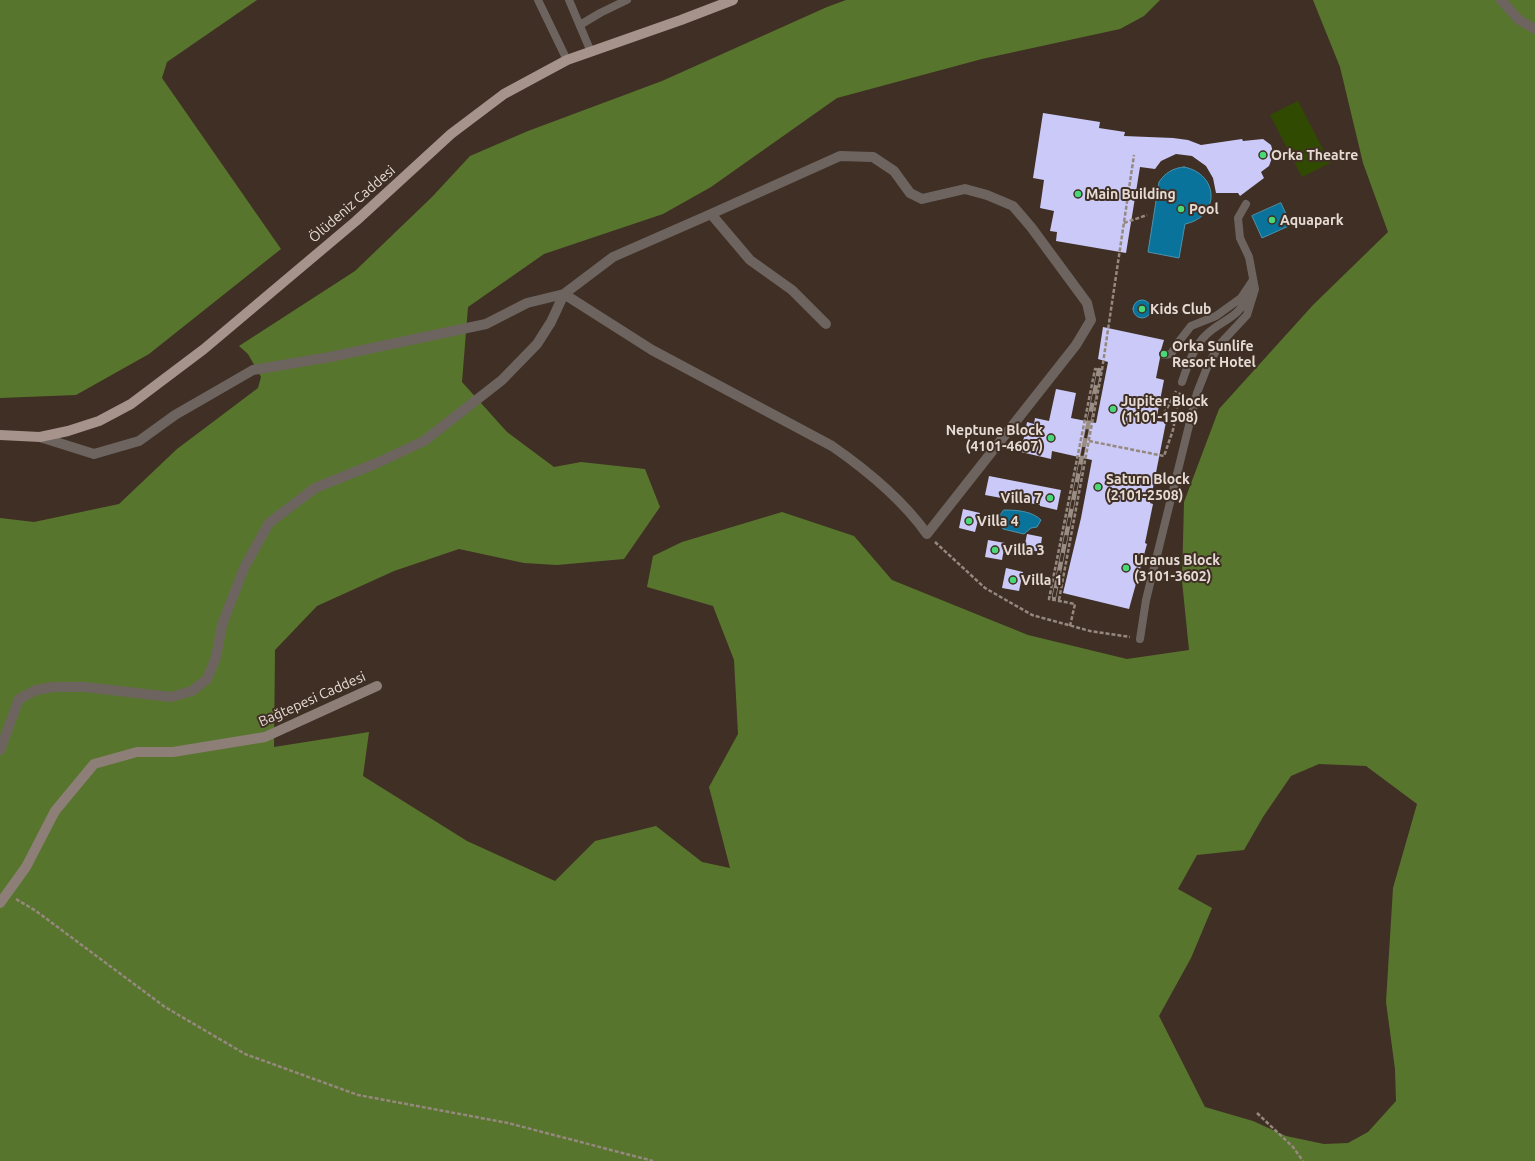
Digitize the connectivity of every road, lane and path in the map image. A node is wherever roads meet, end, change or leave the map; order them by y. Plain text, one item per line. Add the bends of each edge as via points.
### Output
1 (538, 0) edge
2 (569, 0) edge
3 (627, 0) edge
4 (733, 0) edge
5 (1501, 0) edge
6 (580, 25) junction
7 (1535, 29) edge
8 (591, 52) junction
9 (567, 60) junction
10 (1134, 155) dead end
11 (1246, 204) dead end
12 (711, 214) junction
13 (1147, 215) dead end
14 (1124, 223) junction
15 (1253, 280) junction
16 (564, 294) junction
17 (826, 324) dead end
18 (1164, 355) dead end
19 (1102, 370) junction
20 (1182, 382) junction
21 (1136, 413) dead end
22 (0, 436) edge
23 (40, 437) junction
24 (1089, 441) junction
25 (927, 534) junction
26 (1058, 600) junction
27 (1070, 626) junction
28 (1140, 639) joint
29 (377, 686) dead end
30 (0, 750) edge
31 (6, 894) junction
32 (0, 903) edge
33 (1257, 1113) dead end
34 (653, 1161) edge
35 (1303, 1161) edge

1 - 9 lane
2 - 6 lane
3 - 6 lane
4 - 8 main road, Ölüdeniz Caddesi
5 - 7 street via 1519,20
6 - 8 lane
8 - 9 main road, Ölüdeniz Caddesi
9 - 23 main road, Ölüdeniz Caddesi via 504,94 451,134 356,221 204,349 131,404 99,421
10 - 14 path
11 - 15 lane via 1238,218 1240,238 1249,257
12 - 16 street via 612,257
12 - 17 street via 750,260 792,290
12 - 25 street via 840,156 872,157 894,171 910,193 922,199 965,189 1013,206 1087,303 1091,320 1076,345
13 - 14 path
14 - 19 path
15 - 18 lane via 1242,298 1216,316 1191,326 1171,354
15 - 20 lane via 1244,305 1232,317 1205,335 1191,357
15 - 28 lane via 1255,289 1247,315 1220,344 1197,393 1148,593
16 - 23 street via 527,303 486,324 330,357 253,370 176,415 139,441 94,454
16 - 25 street via 652,350 832,446 858,464 898,499
16 - 30 street via 537,344 502,380 424,442 315,488 269,523 244,568 222,625 216,657 207,679 192,691 171,697 85,687 36,690 19,699
19 - 24 path
19 - 26 path via 1095,369 1049,599
20 - 21 path via 1163,416
20 - 24 path via 1173,430 1164,456
22 - 23 main road, Ölüdeniz Caddesi
24 - 26 path
25 - 27 path via 985,588 1032,615
26 - 27 path via 1075,604
27 - 28 path
29 - 31 street, Bağtepesi Caddesi via 265,737 173,752 137,752 94,764 55,811 26,867
31 - 32 street, Bağtepesi Caddesi
31 - 34 path via 36,911 165,1007 245,1054 358,1095 508,1123
33 - 35 path via 1293,1147

